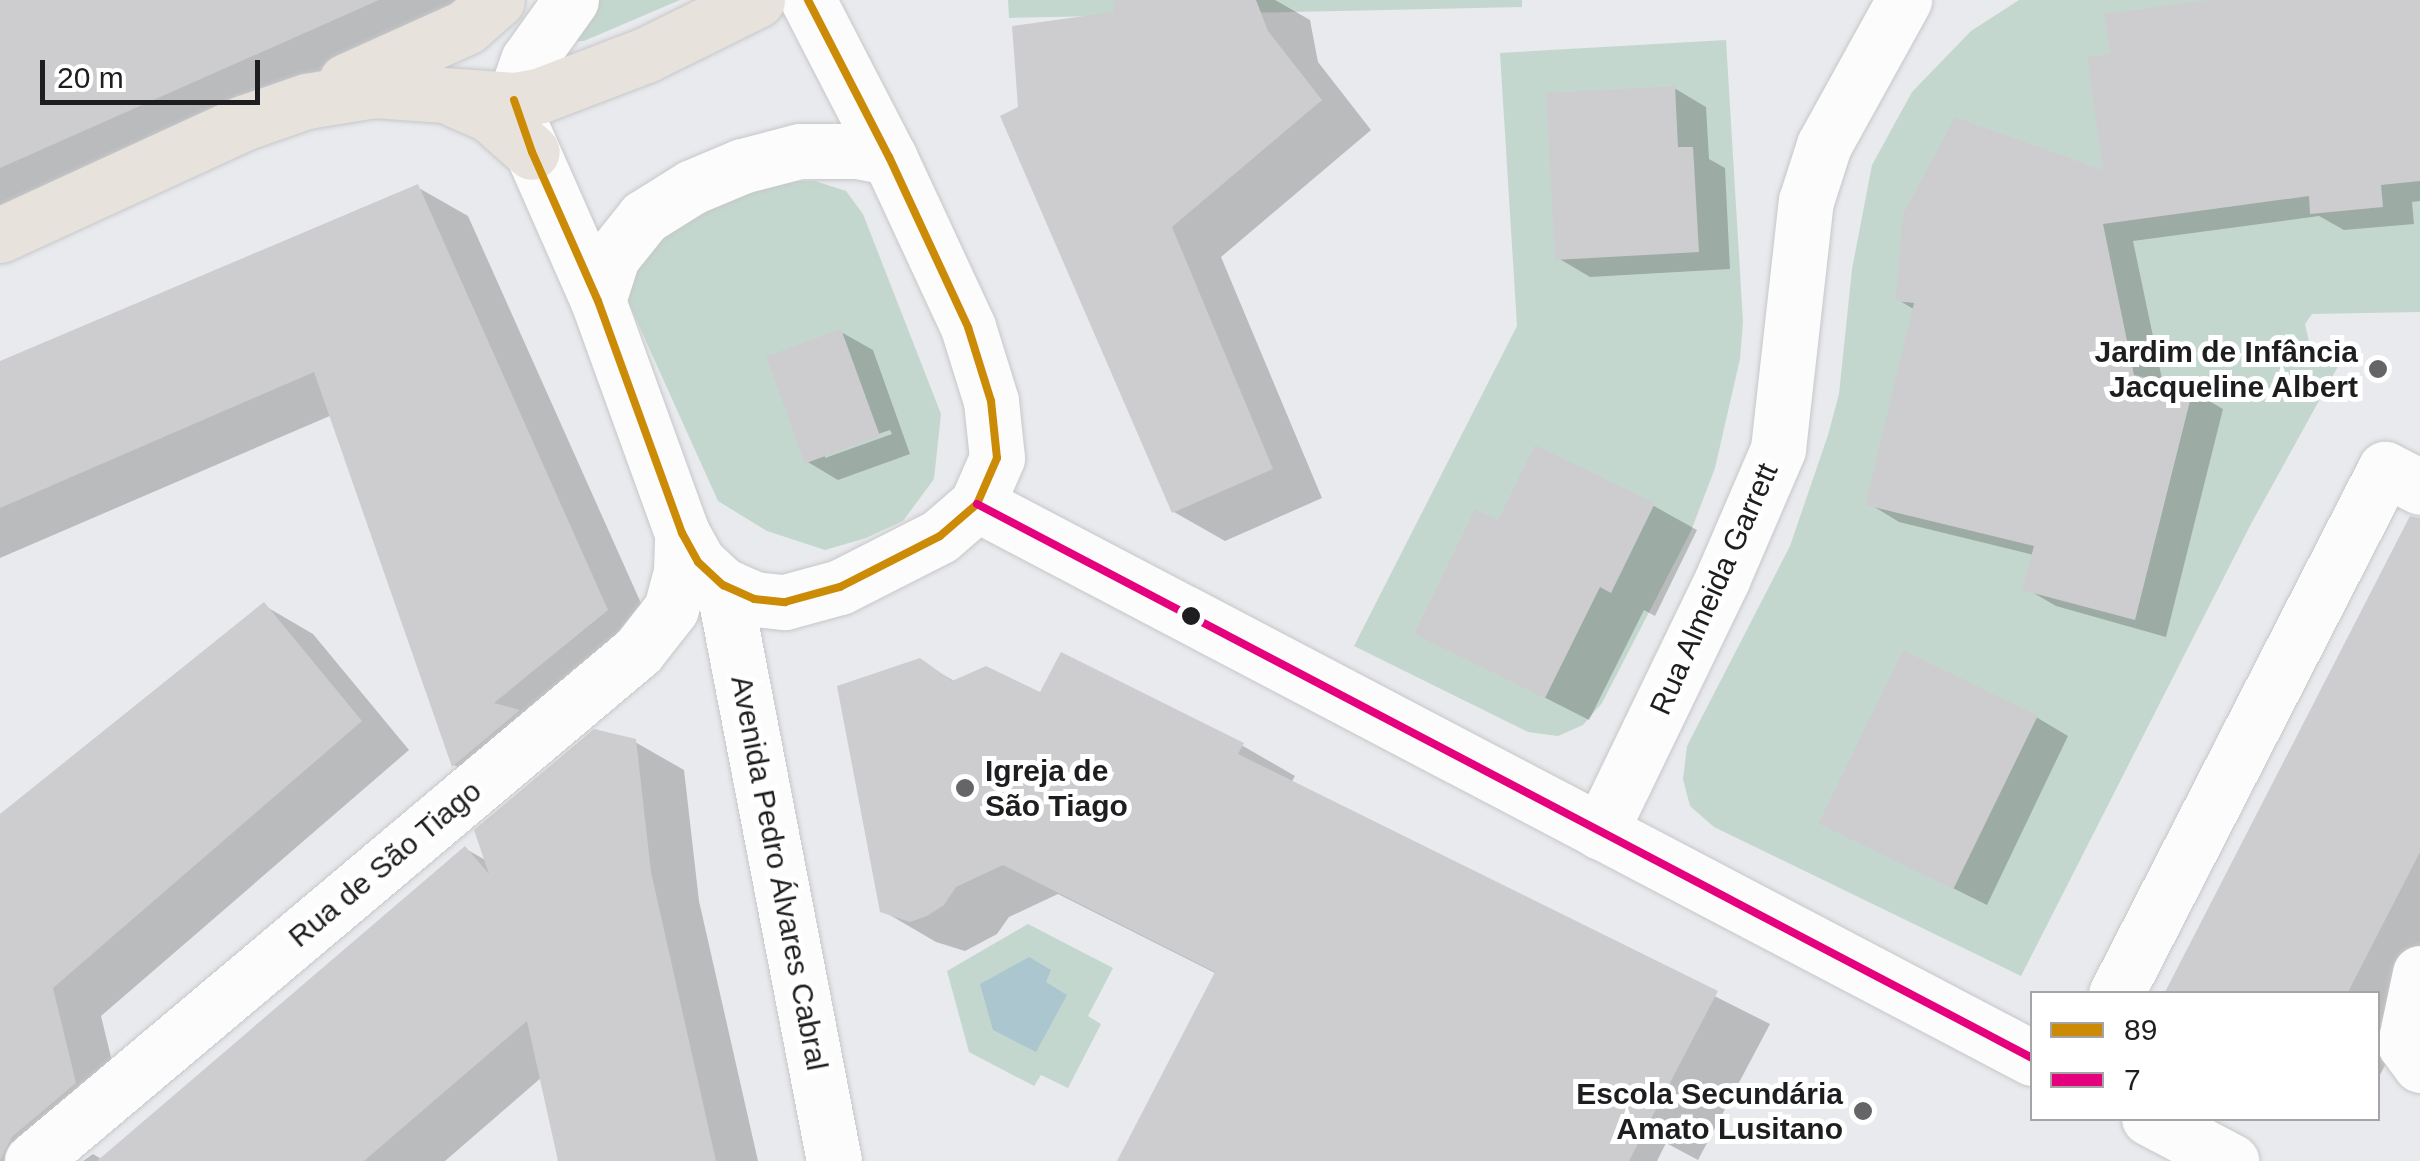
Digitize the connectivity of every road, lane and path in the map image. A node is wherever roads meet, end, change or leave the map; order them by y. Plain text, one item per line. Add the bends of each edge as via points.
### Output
1 (496, 0) edge
2 (570, 0) edge
3 (757, 0) edge
4 (808, 0) edge
5 (1904, 0) edge
6 (449, 97) junction
7 (308, 100) junction
8 (514, 100) junction
9 (532, 152) junction
10 (889, 157) junction
11 (0, 235) edge
12 (598, 301) junction
13 (2420, 487) edge
14 (977, 504) junction
15 (682, 533) junction
16 (723, 585) junction
17 (1600, 832) junction
18 (2420, 973) edge
19 (2118, 991) edge
20 (2030, 1057) edge
21 (2420, 1065) edge
22 (2155, 1121) edge
23 (32, 1161) edge
24 (834, 1161) edge
25 (2231, 1161) edge

1 - 7 main road via 466,27
2 - 8 street via 528,60
3 - 8 main road via 628,63
4 - 10 street
5 - 17 street, Rua Almeida Garrett via 1824,144 1806,201 1778,448
6 - 7 main road via 374,90
6 - 8 main road
6 - 9 main road via 489,114
7 - 11 main road via 243,123
8 - 9 street
9 - 12 street
10 - 12 street via 800,151 692,188 644,217 612,257
10 - 14 street via 968,327 992,401 998,458
12 - 15 street
13 - 19 street via 2385,469
14 - 16 street via 906,557 840,587 784,602 754,599
14 - 17 street
15 - 16 street via 698,562
15 - 23 street, Rua de São Tiago via 671,609 638,651
16 - 24 street, Avenida Pedro Álvares Cabral
17 - 20 street
18 - 21 street via 2404,1044
22 - 25 street

